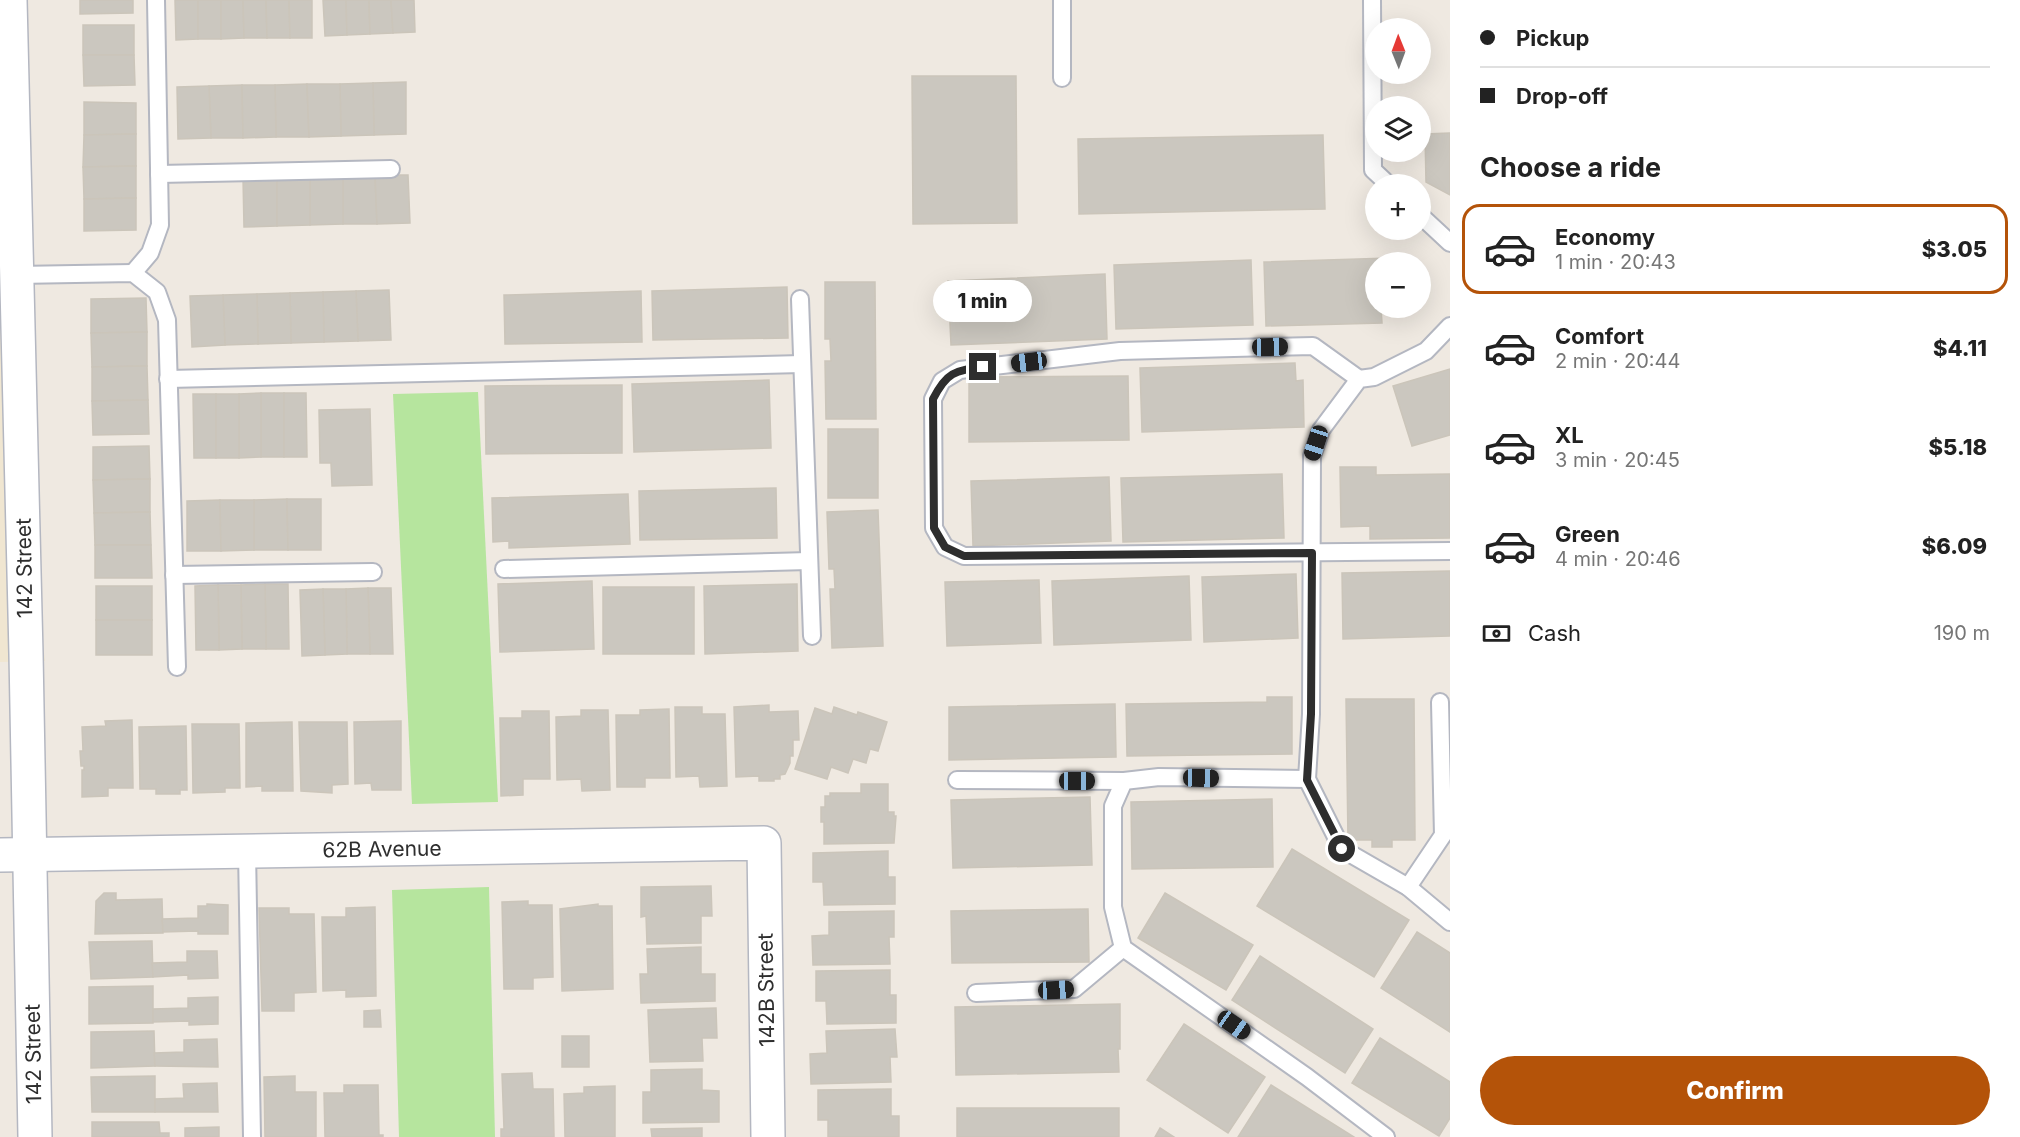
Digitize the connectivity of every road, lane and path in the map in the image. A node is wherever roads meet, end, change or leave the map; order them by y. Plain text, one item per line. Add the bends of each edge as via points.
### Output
1 (10, 0) edge
2 (156, 0) edge
3 (1062, 0) edge
4 (1372, 0) edge
5 (1062, 78) dead end
6 (391, 169) dead end
7 (159, 174) junction
8 (1377, 174) edge
9 (1431, 225) edge
10 (1450, 243) edge
11 (133, 273) junction
12 (17, 274) junction
13 (800, 299) dead end
14 (1450, 326) edge
15 (802, 364) junction
16 (168, 379) junction
17 (1359, 379) junction
18 (1450, 551) edge
19 (1312, 553) junction
20 (809, 561) junction
21 (504, 569) dead end
22 (373, 572) dead end
23 (174, 575) junction
24 (812, 636) dead end
25 (177, 667) dead end
26 (1440, 702) dead end
27 (957, 780) dead end
28 (1307, 780) junction
29 (1124, 781) junction
30 (764, 843) joint
31 (248, 851) junction
32 (15, 854) edge
33 (1408, 887) junction
34 (1450, 922) edge
35 (1124, 948) junction
36 (976, 993) dead end
37 (35, 1137) edge
38 (252, 1137) edge
39 (768, 1137) edge
40 (1386, 1137) edge

1 - 12 street, 142 Street
2 - 7 lane
3 - 5 lane
4 - 8 lane via 1373,170
6 - 7 lane
7 - 11 lane via 160,225 150,254
9 - 10 lane
11 - 12 lane
11 - 16 lane via 157,292 166,320
12 - 32 street, 142 Street
13 - 15 lane
14 - 17 lane via 1426,351 1374,377
15 - 16 lane
15 - 20 lane
16 - 23 lane
17 - 19 lane via 1321,430 1312,456
17 - 19 lane via 1313,346 1120,351 960,370 942,381 933,399 934,528 945,547 964,556
18 - 19 lane
19 - 28 lane
20 - 21 lane
20 - 24 lane
22 - 23 lane
23 - 25 lane
26 - 33 lane via 1443,835
27 - 29 lane
28 - 29 lane via 1159,777
28 - 33 lane via 1342,849
29 - 35 lane via 1113,806 1113,907
30 - 31 street, 62B Avenue
30 - 39 street, 142B Street
31 - 32 street, 62B Avenue
31 - 38 lane
32 - 37 street, 142 Street
33 - 34 lane
35 - 36 lane via 1074,989
35 - 40 lane

